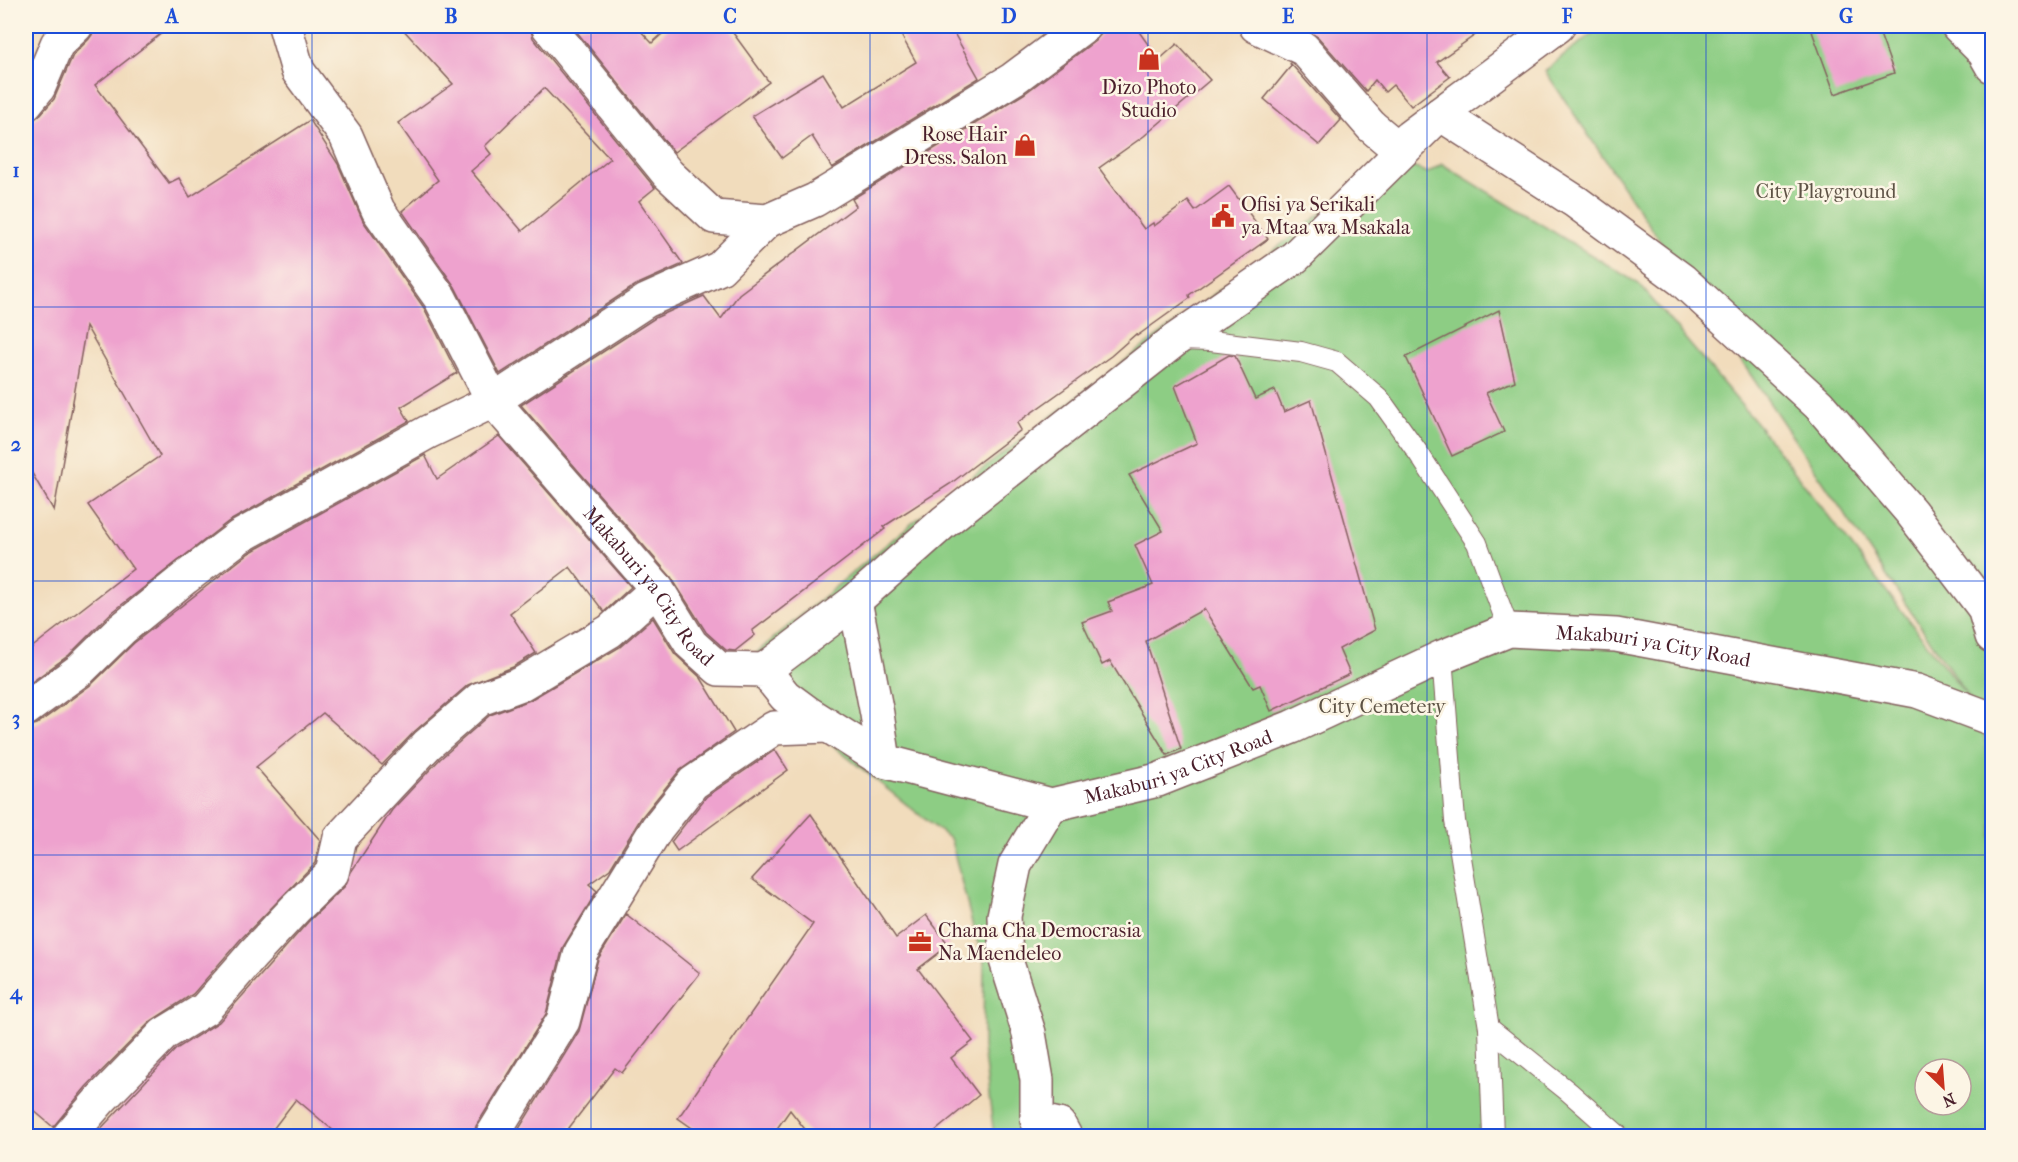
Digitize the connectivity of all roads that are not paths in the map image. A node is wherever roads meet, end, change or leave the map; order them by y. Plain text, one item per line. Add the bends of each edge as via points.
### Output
1 (76, 26) edge
2 (285, 26) edge
3 (548, 26) edge
4 (1084, 26) edge
5 (1256, 26) edge
6 (1558, 26) edge
7 (1958, 26) edge
8 (1989, 48) edge
9 (26, 103) edge
10 (1440, 114) junction
11 (767, 221) junction
12 (1175, 340) junction
13 (493, 401) junction
14 (657, 589) junction
15 (855, 601) junction
16 (1509, 630) junction
17 (1992, 636) edge
18 (1442, 657) junction
19 (764, 670) junction
20 (26, 709) edge
21 (1992, 720) edge
22 (828, 726) junction
23 (884, 761) junction
24 (1051, 805) junction
25 (1489, 1028) junction
26 (69, 1137) edge
27 (492, 1137) edge
28 (1065, 1137) edge
29 (1493, 1137) edge
30 (1619, 1137) edge

1 - 9 street via 57,44 39,87
2 - 13 street, Makaburi ya City Road via 298,71 346,136 378,210 440,298
3 - 11 street via 668,174 714,217
4 - 11 street via 1003,86 815,200
5 - 10 street via 1304,48 1371,126 1396,147
6 - 10 street
7 - 8 street
10 - 12 street via 1294,257
10 - 17 street via 1576,202 1682,280 1819,405 1911,512 1984,608
11 - 13 street via 720,268 646,301
12 - 15 street via 944,522
12 - 16 lane via 1301,351 1337,362 1379,398 1477,543
13 - 14 street, Makaburi ya City Road
13 - 20 street via 428,432 239,537 122,629 81,669
14 - 19 street, Makaburi ya City Road via 690,644 719,669
14 - 26 street via 610,631 521,684 480,699 427,746 340,838 332,873 205,1009 164,1034 99,1100
15 - 19 street
15 - 23 street
16 - 18 street, Makaburi ya City Road
16 - 21 street, Makaburi ya City Road via 1616,634 1917,691
18 - 24 street, Makaburi ya City Road via 1292,728 1158,780
18 - 25 lane via 1455,821
19 - 22 street, Makaburi ya City Road via 786,696
22 - 23 street, Makaburi ya City Road
22 - 27 street via 774,728 693,783 657,828 581,952 563,1021
23 - 24 street, Makaburi ya City Road
24 - 28 street via 1015,865 1004,916 1006,960 1029,1033 1037,1080 1037,1120 1059,1125
25 - 29 lane
25 - 30 lane

